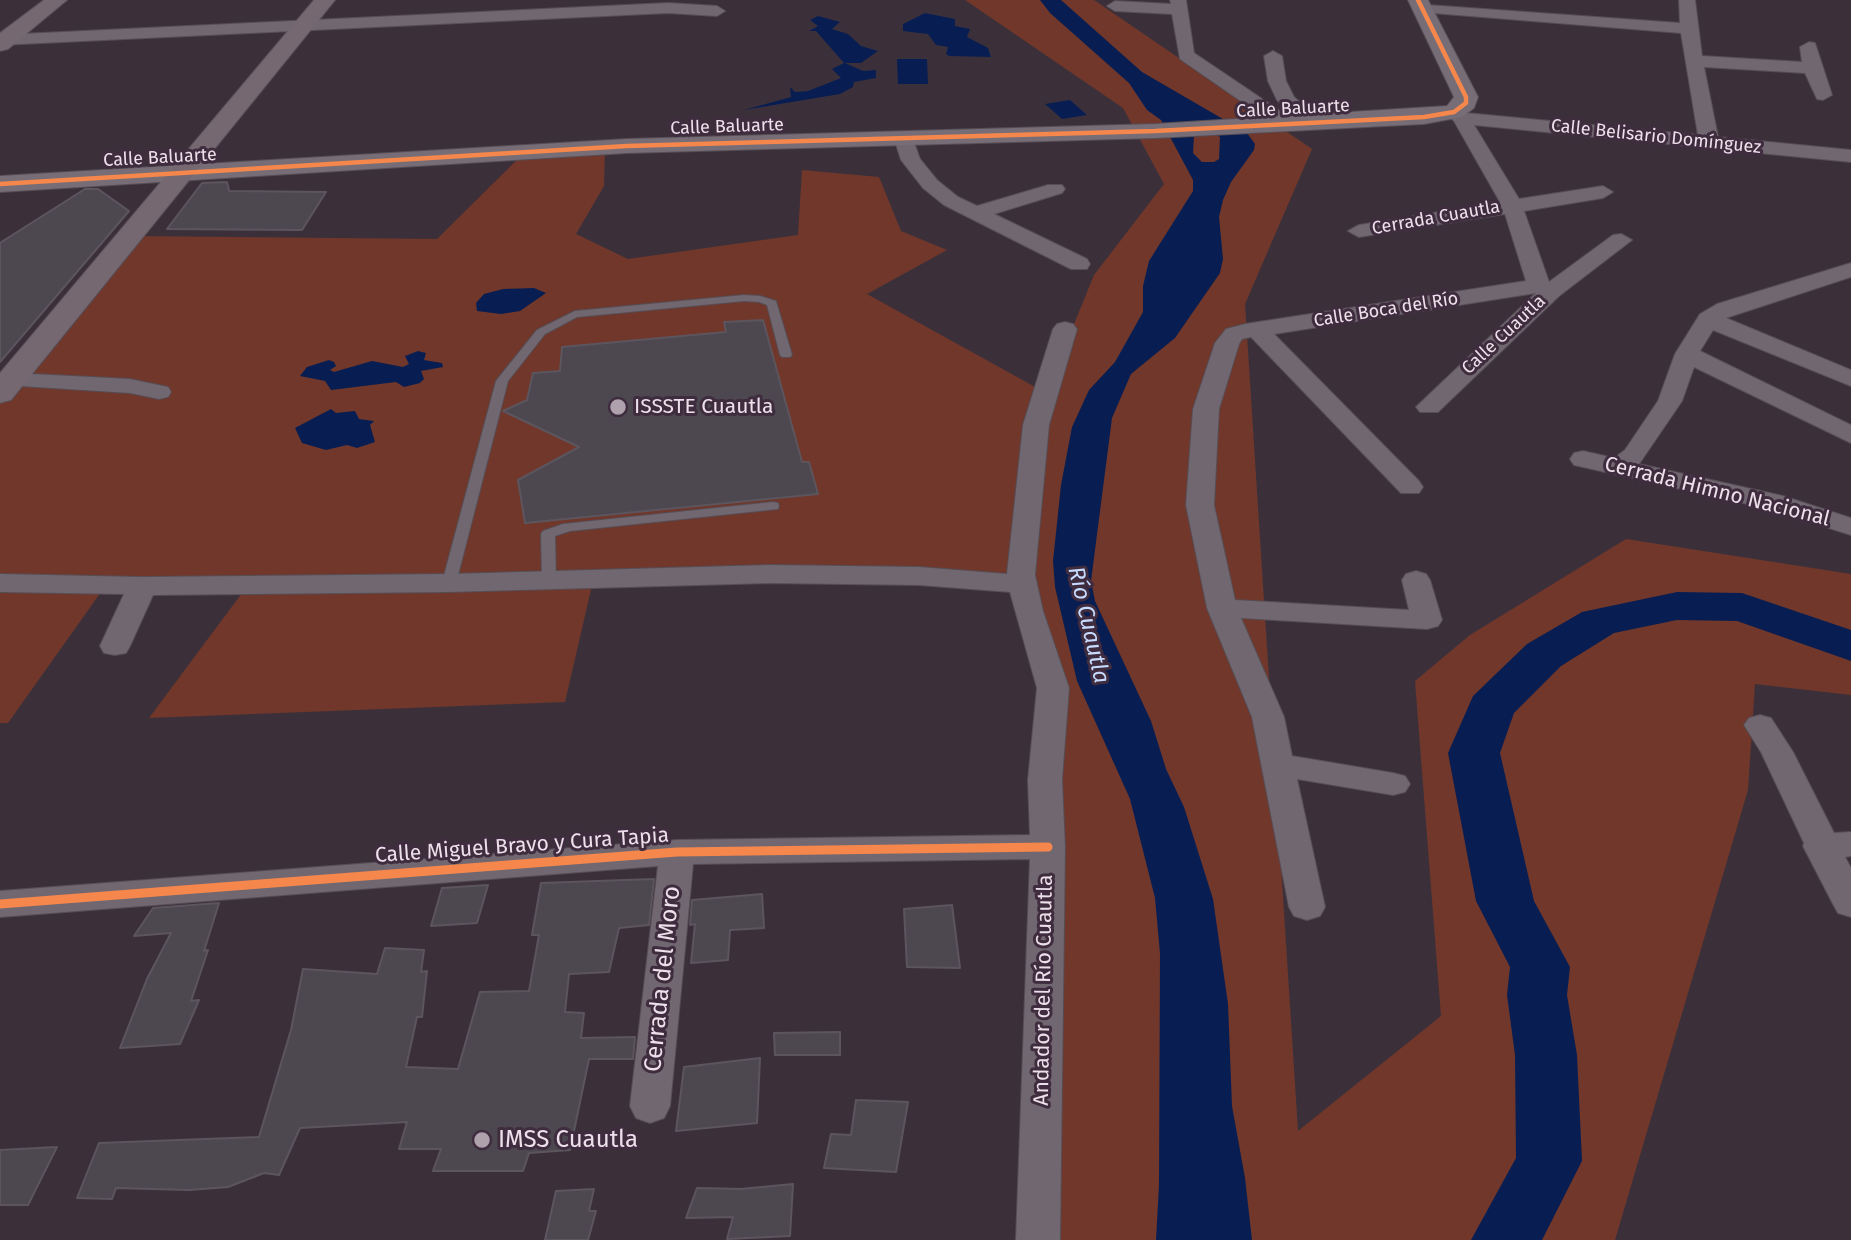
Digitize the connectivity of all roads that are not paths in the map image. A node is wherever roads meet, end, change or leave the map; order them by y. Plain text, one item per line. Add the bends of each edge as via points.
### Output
1 (57, 0) edge
2 (325, 0) edge
3 (1584, 0) edge
4 (1687, 0) edge
5 (668, 4) edge
6 (1179, 4) edge
7 (1419, 4) edge
8 (1115, 6) dead end
9 (573, 7) edge
10 (716, 11) dead end
11 (302, 27) junction
12 (1689, 29) junction
13 (1601, 30) junction
14 (2, 42) edge
15 (1808, 47) dead end
16 (1273, 56) dead end
17 (1695, 61) junction
18 (1812, 68) junction
19 (1823, 95) dead end
20 (1458, 115) junction
21 (1313, 124) junction
22 (1288, 125) junction
23 (904, 138) junction
24 (1709, 142) junction
25 (1851, 156) edge
26 (179, 173) junction
27 (0, 184) edge
28 (1055, 189) dead end
29 (1603, 192) dead end
30 (1512, 205) junction
31 (976, 213) junction
32 (1359, 231) dead end
33 (1621, 240) dead end
34 (1079, 264) dead end
35 (1851, 270) edge
36 (1545, 289) junction
37 (1708, 319) junction
38 (1065, 329) dead end
39 (1246, 332) junction
40 (1687, 354) junction
41 (786, 355) dead end
42 (1851, 379) edge
43 (3, 390) edge
44 (159, 392) dead end
45 (1429, 407) dead end
46 (1851, 435) edge
47 (1583, 459) dead end
48 (1621, 466) junction
49 (1410, 487) dead end
50 (773, 506) dead end
51 (1851, 527) edge
52 (1416, 580) dead end
53 (549, 582) junction
54 (0, 583) edge
55 (449, 583) junction
56 (1021, 584) junction
57 (142, 586) junction
58 (1222, 608) junction
59 (114, 646) dead end
60 (1760, 725) dead end
61 (1278, 765) junction
62 (1393, 784) dead end
63 (1836, 845) edge
64 (1048, 847) junction
65 (677, 852) junction
66 (0, 904) edge
67 (1851, 904) edge
68 (1307, 907) dead end
69 (650, 1106) dead end
70 (1038, 1240) edge

1 - 14 main road
2 - 11 main road
3 - 13 street
4 - 12 street
5 - 9 street
5 - 10 street
6 - 8 street
6 - 22 street via 1186,55
7 - 13 street
7 - 20 street via 1466,97
9 - 11 street
11 - 14 street
11 - 26 main road
12 - 13 street
12 - 17 street
15 - 18 street
16 - 21 street via 1286,100
17 - 18 street
17 - 24 street
18 - 19 street
20 - 21 street, Calle Baluarte
20 - 24 street, Calle Belisario Domínguez
20 - 30 street, Calle Cuautla
21 - 22 street, Calle Baluarte
22 - 23 street, Calle Baluarte
23 - 26 street, Calle Baluarte via 626,146
23 - 31 street via 911,160 930,184
24 - 25 street, Calle Belisario Domínguez
26 - 27 street, Calle Baluarte
26 - 43 main road
28 - 31 street
29 - 30 street, Cerrada Cuautla
30 - 32 street, Cerrada Cuautla
30 - 36 street, Calle Cuautla
31 - 34 street
33 - 36 street
35 - 37 street via 1725,309
36 - 39 street, Calle Boca del Río
36 - 45 street, Calle Cuautla
37 - 40 street
37 - 42 street
38 - 56 street, Andador del Río Cuautla via 1037,425
39 - 49 street
39 - 58 street via 1227,343 1206,409 1200,505
40 - 46 street
40 - 48 street via 1670,401 1634,455
41 - 55 lane via 772,303 760,299 575,314 541,332 502,381
43 - 44 street via 130,386
47 - 48 street, Cerrada Himno Nacional
48 - 51 street, Cerrada Himno Nacional via 1773,502
50 - 53 lane via 568,527 548,534
52 - 58 street via 1427,620
53 - 55 street
53 - 56 street via 770,574 919,576
54 - 57 street
55 - 57 street
56 - 64 street, Andador del Río Cuautla via 1053,688 1045,780
57 - 59 street
58 - 61 street via 1268,717
60 - 63 street
61 - 62 street
61 - 68 street
63 - 67 street
64 - 65 street, Calle Miguel Bravo y Cura Tapia
64 - 70 street, Andador del Río Cuautla
65 - 66 street, Calle Miguel Bravo y Cura Tapia
65 - 69 street, Cerrada del Moro

